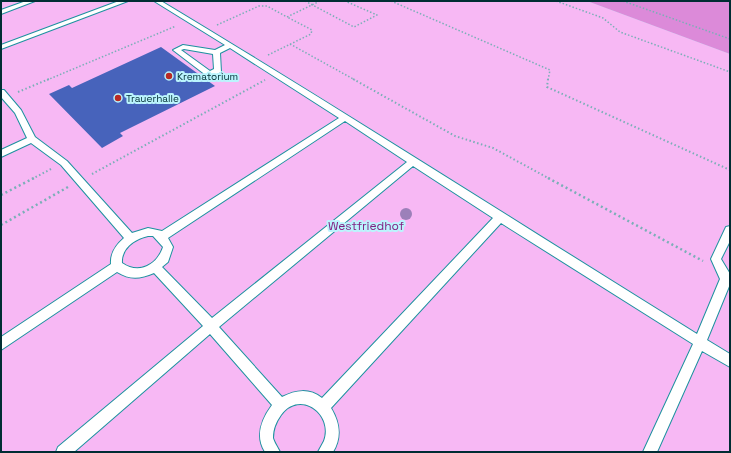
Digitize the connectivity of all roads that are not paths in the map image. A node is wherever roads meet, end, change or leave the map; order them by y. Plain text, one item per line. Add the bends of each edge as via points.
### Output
1 (32, 1) edge
2 (125, 1) edge
3 (157, 1) edge
4 (1, 12) edge
5 (230, 45) junction
6 (1, 47) edge
7 (216, 52) junction
8 (3, 95) edge
9 (344, 118) junction
10 (32, 139) junction
11 (1, 154) edge
12 (412, 162) junction
13 (500, 217) junction
14 (730, 230) edge
15 (163, 236) junction
16 (131, 238) junction
17 (116, 266) junction
18 (155, 267) junction
19 (726, 277) edge
20 (211, 326) junction
21 (700, 342) junction
22 (1, 344) edge
23 (730, 361) edge
24 (280, 405) junction
25 (323, 407) junction
26 (63, 452) edge
27 (273, 452) edge
28 (325, 452) edge
29 (650, 452) edge

1 - 4 lane
2 - 6 lane
3 - 5 lane
5 - 7 lane
5 - 9 lane
7 - 7 lane via 183,47 176,50 210,74 218,70
8 - 10 lane via 18,112
9 - 12 lane
9 - 15 lane
10 - 11 lane
10 - 16 lane via 64,163
12 - 13 lane
12 - 20 lane
13 - 21 lane
13 - 25 lane
14 - 19 lane via 716,259
15 - 16 lane via 154,232 142,232
15 - 18 lane via 168,247 164,259
16 - 17 lane via 120,246 115,258
17 - 18 lane via 126,273 141,274
17 - 22 lane
18 - 20 lane
19 - 21 lane
20 - 24 lane
20 - 26 lane
21 - 23 lane
21 - 29 lane
24 - 25 lane via 294,397 312,398
24 - 27 lane via 269,420 266,441
25 - 28 lane via 332,422 331,442

